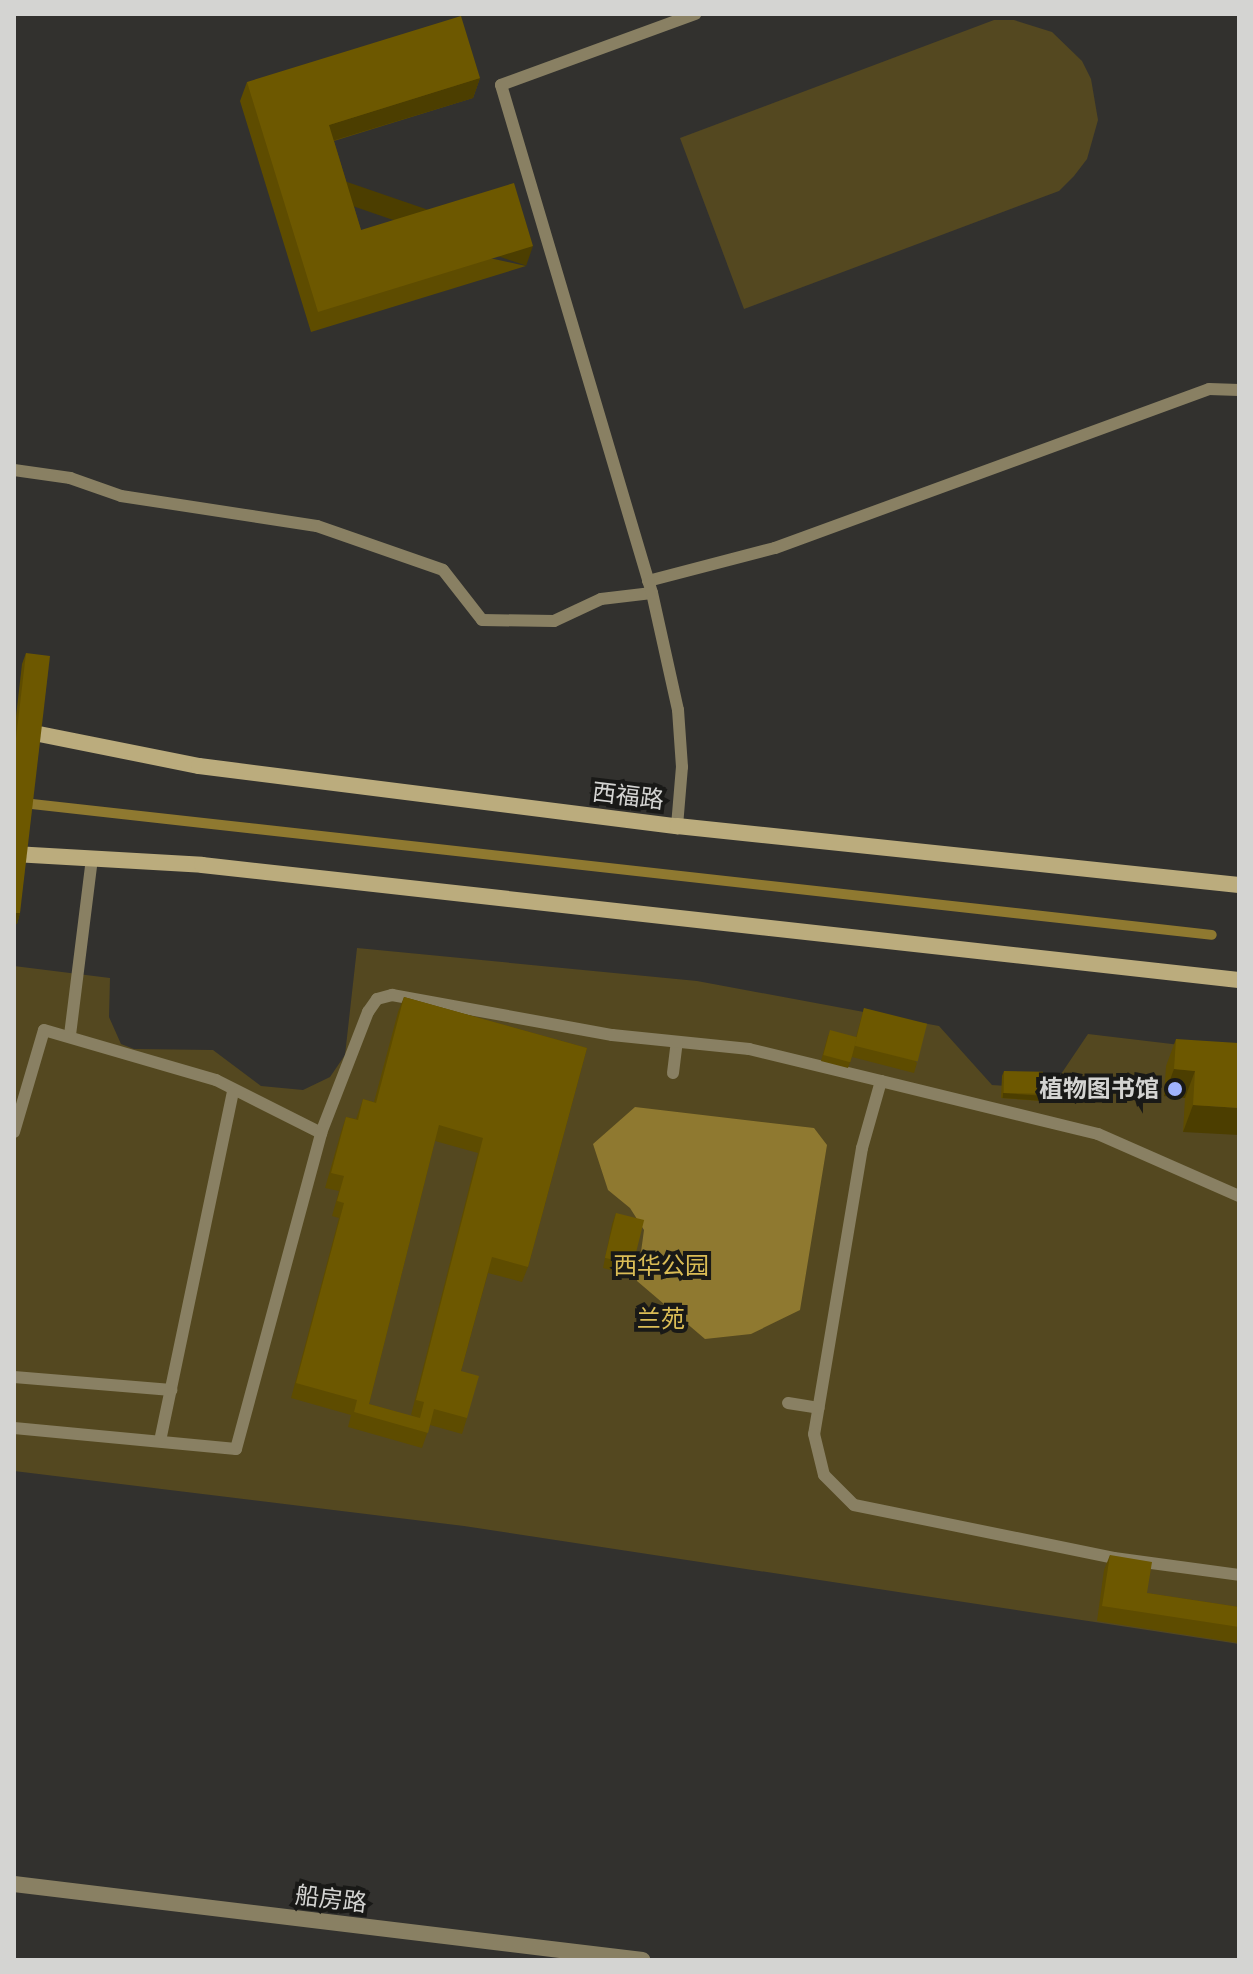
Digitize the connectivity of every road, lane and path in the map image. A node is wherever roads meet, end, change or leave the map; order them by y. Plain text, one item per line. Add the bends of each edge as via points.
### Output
1 (695, 14) edge
2 (1239, 390) edge
3 (14, 470) edge
4 (650, 587) junction
5 (14, 729) edge
6 (677, 826) junction
7 (14, 854) edge
8 (92, 858) junction
9 (1239, 885) edge
10 (1239, 980) edge
11 (70, 1035) junction
12 (677, 1042) junction
13 (673, 1073) dead end
14 (881, 1081) junction
15 (233, 1093) junction
16 (14, 1132) edge
17 (321, 1133) junction
18 (1239, 1196) edge
19 (14, 1377) edge
20 (171, 1390) junction
21 (788, 1403) dead end
22 (819, 1408) junction
23 (14, 1428) edge
24 (160, 1441) junction
25 (1239, 1575) edge
26 (14, 1884) edge
27 (642, 1960) edge

1 - 4 lane via 501,85
2 - 4 lane via 1209,389 775,548
3 - 4 lane via 70,478 121,496 317,526 443,570 482,620 554,621 601,599
4 - 6 lane via 678,710 682,767
5 - 6 main road, 西福路 via 199,766
6 - 9 main road, 西福路
7 - 8 main road
8 - 10 main road via 218,867
8 - 11 lane
11 - 15 lane via 112,1054 216,1080
11 - 16 lane via 44,1030
12 - 13 lane
12 - 14 lane via 749,1049
12 - 17 lane via 392,995 377,999 368,1012
14 - 18 lane via 1098,1134
14 - 22 lane via 862,1148
15 - 17 lane
15 - 20 lane
17 - 24 lane via 236,1449
19 - 20 lane
20 - 24 lane
21 - 22 lane
22 - 25 lane via 814,1448 824,1475 854,1505 1114,1558
23 - 24 lane
26 - 27 street, 船房路

